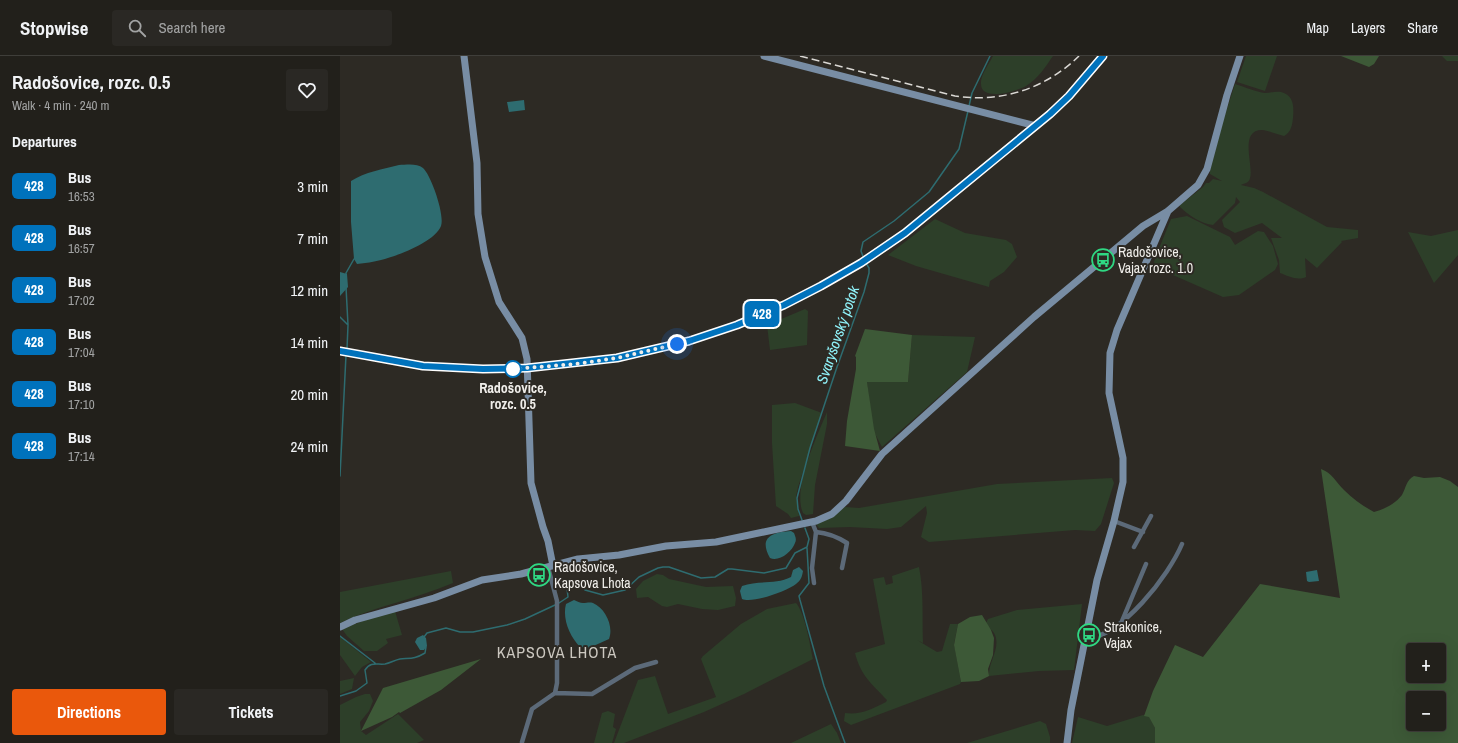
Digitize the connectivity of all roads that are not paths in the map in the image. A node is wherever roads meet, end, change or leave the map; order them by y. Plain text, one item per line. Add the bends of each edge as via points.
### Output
1 (464, 56) edge
2 (764, 56) edge
3 (1103, 56) edge
4 (1240, 56) edge
5 (1036, 126) junction
6 (1168, 211) junction
7 (340, 352) edge
8 (527, 368) junction
9 (1151, 516) dead end
10 (1114, 521) junction
11 (812, 522) junction
12 (816, 532) junction
13 (1143, 532) junction
14 (1182, 544) dead end
15 (1134, 547) dead end
16 (1146, 564) dead end
17 (550, 566) junction
18 (842, 568) dead end
19 (814, 583) dead end
20 (1121, 623) junction
21 (340, 627) edge
22 (1085, 639) junction
23 (656, 662) dead end
24 (555, 693) junction
25 (522, 742) edge
26 (1067, 743) edge

1 - 8 street via 477,163 478,214 485,257 499,302 522,338
2 - 5 street
3 - 5 main road via 1069,96
4 - 6 street via 1207,169 1198,185
5 - 8 main road via 905,233 861,263 784,305 737,325 689,341 617,358
6 - 10 street via 1117,330 1110,353 1109,393 1123,458 1123,482
6 - 11 street via 1144,226 1034,317 882,454 846,501 832,514
7 - 8 main road via 423,366
8 - 17 street via 531,483 551,551
9 - 13 street
10 - 13 street
10 - 22 street via 1097,580
11 - 12 street
11 - 17 street via 716,542 666,546 619,555 578,559
12 - 18 street via 828,533 847,543
12 - 19 street via 812,568
13 - 15 street
14 - 20 street via 1176,558 1158,584
16 - 20 street
17 - 21 street via 482,580 434,598 355,620
17 - 24 street via 557,604
20 - 22 street via 1105,634
22 - 26 street
23 - 24 street via 635,668 592,694
24 - 25 street via 532,709

